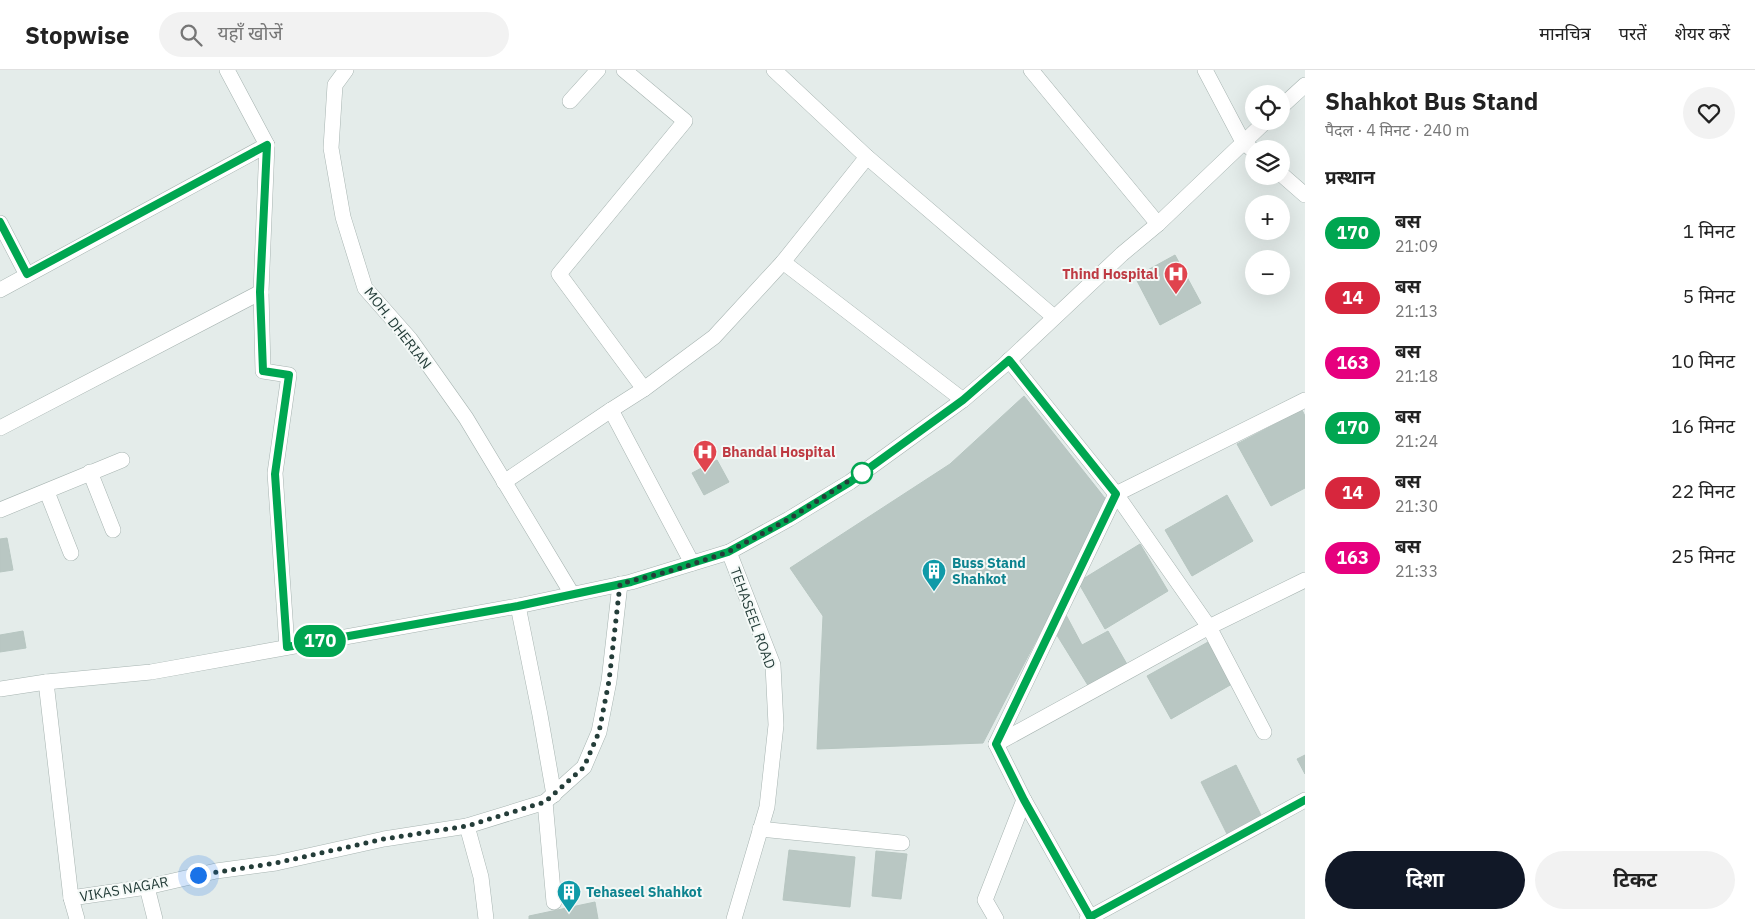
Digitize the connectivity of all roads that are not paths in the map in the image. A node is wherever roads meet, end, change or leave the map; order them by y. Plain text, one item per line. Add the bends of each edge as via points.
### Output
1 (228, 70) edge
2 (346, 70) edge
3 (598, 70) edge
4 (624, 70) edge
5 (774, 70) edge
6 (1031, 70) edge
7 (1205, 70) edge
8 (1305, 85) edge
9 (1290, 99) edge
10 (570, 101) dead end
11 (1245, 141) edge
12 (267, 145) junction
13 (1245, 149) edge
14 (867, 157) junction
15 (1290, 182) edge
16 (1305, 195) edge
17 (0, 222) edge
18 (1158, 224) junction
19 (783, 262) junction
20 (27, 274) junction
21 (0, 290) edge
22 (260, 292) junction
23 (1054, 318) junction
24 (1009, 360) junction
25 (644, 389) junction
26 (963, 400) junction
27 (1305, 400) edge
28 (610, 410) junction
29 (0, 428) edge
30 (122, 460) dead end
31 (90, 472) junction
32 (504, 482) junction
33 (47, 492) junction
34 (1116, 494) junction
35 (0, 510) edge
36 (113, 530) dead end
37 (728, 552) junction
38 (71, 553) dead end
39 (692, 563) junction
40 (1305, 580) edge
41 (620, 584) junction
42 (572, 594) junction
43 (518, 606) junction
44 (1209, 627) junction
45 (287, 647) junction
46 (46, 682) junction
47 (0, 689) edge
48 (1264, 732) dead end
49 (996, 744) junction
50 (550, 798) junction
51 (1024, 800) junction
52 (1305, 800) edge
53 (467, 826) junction
54 (760, 829) junction
55 (902, 843) dead end
56 (147, 887) junction
57 (71, 898) junction
58 (554, 902) dead end
59 (1088, 918) edge
60 (77, 919) edge
61 (155, 919) edge
62 (486, 919) edge
63 (734, 919) edge
64 (996, 919) edge

1 - 12 street
2 - 32 street, MOH. DHERIAN via 335,85 331,148 343,217 365,288 410,339 466,418
3 - 10 street
4 - 25 street via 685,121 559,274
5 - 14 street
6 - 18 street
7 - 11 street
8 - 9 street
12 - 20 street
12 - 22 street
13 - 18 street
14 - 19 street
14 - 23 street
15 - 16 street
17 - 20 street
18 - 23 street
19 - 25 street via 714,337
19 - 26 street
20 - 21 street
22 - 29 street
22 - 45 street via 263,371 289,375 275,474
23 - 24 street
24 - 26 street
24 - 34 street
25 - 28 street
26 - 37 street via 850,482
27 - 34 street
28 - 32 street
28 - 39 street
30 - 31 street
31 - 33 street
31 - 36 street
32 - 42 street, MOH. DHERIAN
33 - 35 street
33 - 38 street
34 - 44 street
34 - 49 street
37 - 39 street
37 - 54 street, TEHASEEL ROAD via 773,665 776,725 768,807
39 - 41 street
40 - 44 street
41 - 42 street
41 - 50 street via 609,681 599,732 584,767
42 - 43 street
43 - 45 street
43 - 50 street via 540,715
44 - 48 street
44 - 49 street
45 - 46 street via 151,672
46 - 47 street
46 - 57 street, VIKAS NAGAR
49 - 51 street
50 - 53 street, VIKAS NAGAR
50 - 58 street
51 - 59 street
51 - 64 street via 985,900
52 - 59 street
53 - 56 street, VIKAS NAGAR via 384,839 276,863 216,871
53 - 62 street via 481,878
54 - 55 street
54 - 63 street, TEHASEEL ROAD
56 - 57 street, VIKAS NAGAR
56 - 61 street
57 - 60 street, VIKAS NAGAR

